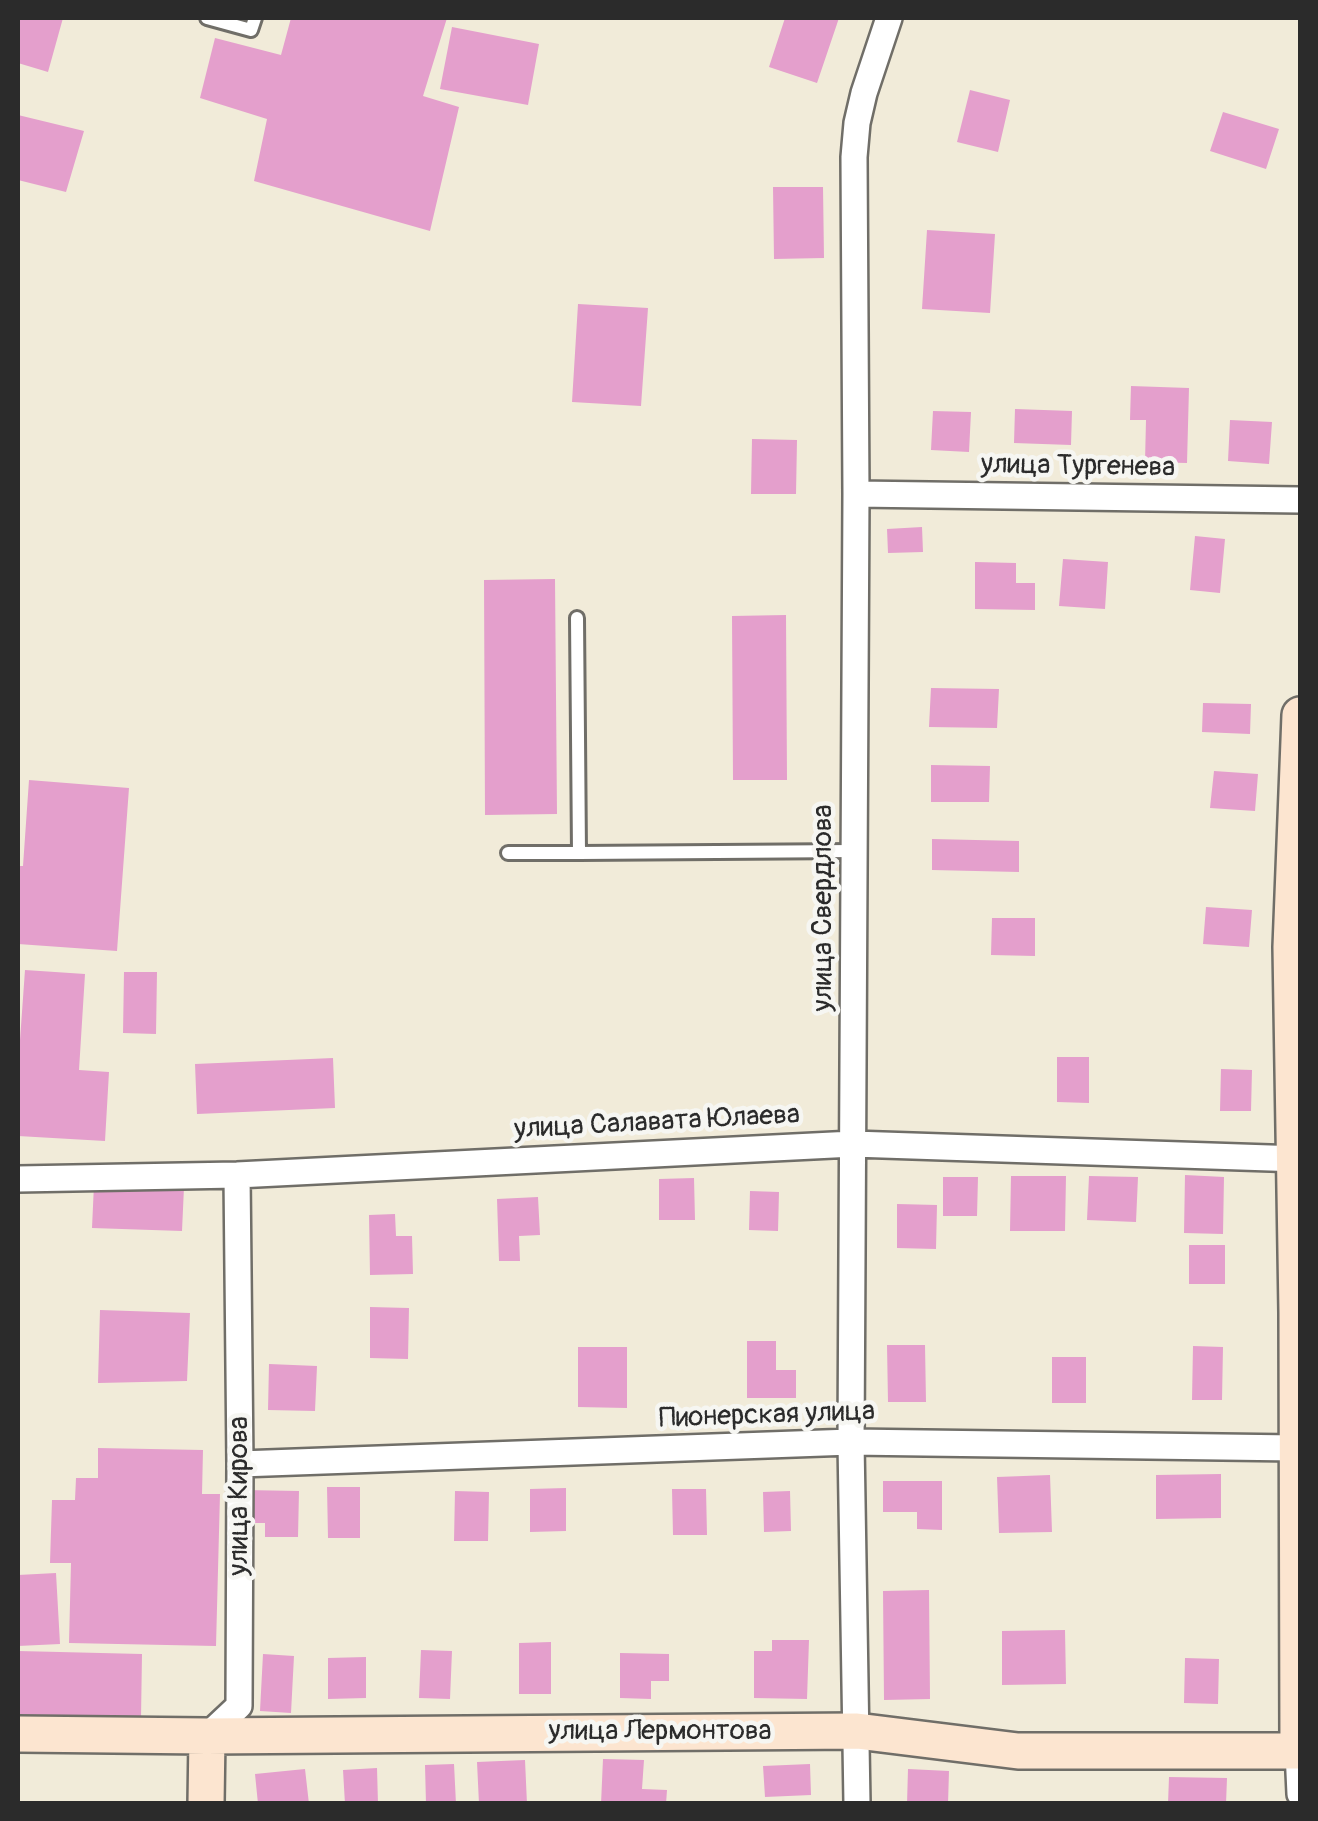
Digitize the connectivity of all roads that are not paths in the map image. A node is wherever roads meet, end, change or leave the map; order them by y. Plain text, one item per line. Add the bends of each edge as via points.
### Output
1 (208, 18) edge
2 (255, 18) edge
3 (890, 18) edge
4 (856, 494) junction
5 (1300, 500) edge
6 (577, 618) dead end
7 (1300, 715) edge
8 (854, 851) junction
9 (579, 852) junction
10 (508, 853) dead end
11 (853, 1144) junction
12 (1298, 1159) edge
13 (237, 1175) junction
14 (18, 1180) edge
15 (851, 1442) junction
16 (1296, 1448) junction
17 (240, 1464) junction
18 (856, 1731) junction
19 (18, 1734) edge
20 (207, 1736) junction
21 (1299, 1751) edge
22 (1300, 1794) edge
23 (206, 1804) edge
24 (857, 1804) edge

1 - 2 lane via 251,30
3 - 4 street, улица Свердлова via 864,93 854,157
4 - 5 street, улица Тургенева
4 - 8 street, улица Свердлова
6 - 9 lane
7 - 12 street via 1292,947
8 - 9 lane
8 - 11 street, улица Свердлова
9 - 10 lane
11 - 12 street, улица Салавата Юлаева
11 - 13 street, улица Салавата Юлаева
11 - 15 street, улица Свердлова
12 - 16 street
13 - 14 street, улица Салавата Юлаева
13 - 17 street, улица Кирова
15 - 16 street, Пионерская улица
15 - 17 street, Пионерская улица
15 - 18 street, улица Свердлова
16 - 21 street
17 - 20 street, улица Кирова via 239,1706
18 - 20 street, улица Лермонтова
18 - 21 street, улица Лермонтова via 1018,1751
18 - 24 street, улица Свердлова
19 - 20 street, улица Лермонтова
20 - 23 street
21 - 22 street

